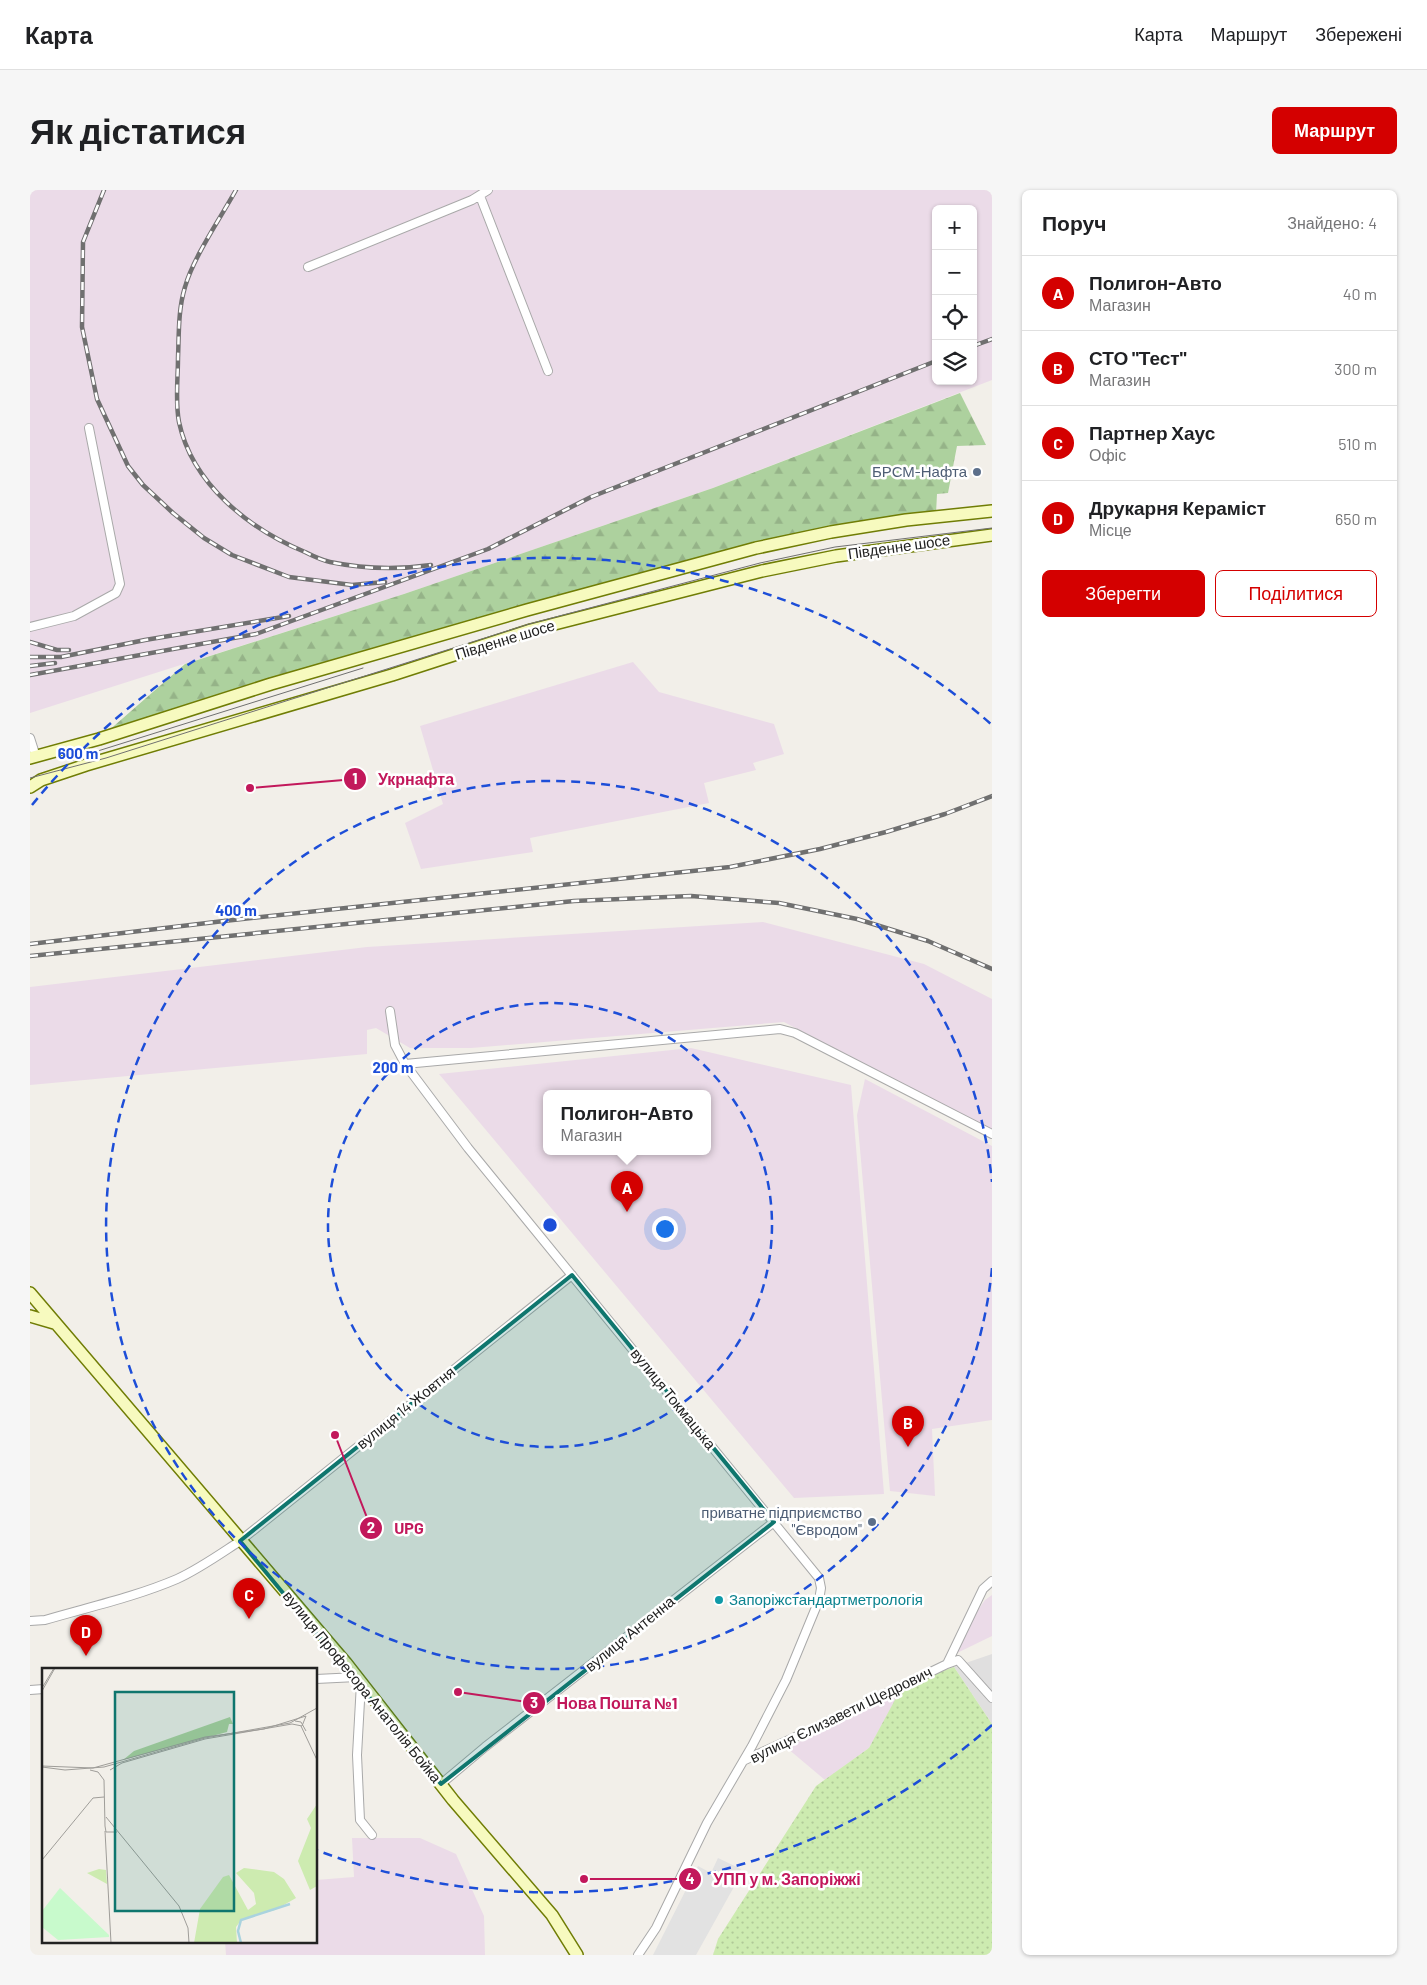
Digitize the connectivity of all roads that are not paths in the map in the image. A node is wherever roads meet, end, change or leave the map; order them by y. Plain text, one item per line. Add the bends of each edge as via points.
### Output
1 (488, 190) edge
2 (480, 196) junction
3 (308, 267) dead end
4 (548, 371) dead end
5 (89, 428) dead end
6 (992, 511) edge
7 (992, 535) edge
8 (30, 627) edge
9 (30, 738) edge
10 (33, 757) edge
11 (30, 787) edge
12 (390, 1010) dead end
13 (405, 1064) junction
14 (992, 1134) edge
15 (572, 1275) junction
16 (30, 1293) edge
17 (30, 1316) edge
18 (54, 1323) junction
19 (774, 1522) junction
20 (240, 1541) junction
21 (992, 1581) edge
22 (30, 1621) edge
23 (947, 1664) junction
24 (318, 1678) edge
25 (359, 1680) junction
26 (992, 1698) edge
27 (745, 1760) junction
28 (441, 1784) junction
29 (372, 1835) dead end
30 (577, 1955) edge
31 (638, 1955) edge

1 - 2 street
2 - 3 street
2 - 4 street
5 - 8 street via 120,584 116,593 74,616
6 - 10 main road, Південне шосе via 906,520 756,548 309,673
7 - 11 main road, Південне шосе via 836,556 762,571 531,630 41,780
9 - 10 street
12 - 13 street, вулиця Токмацька via 395,1044
13 - 14 street via 780,1030 794,1032
13 - 15 street, вулиця Токмацька via 468,1148
15 - 19 street, вулиця Токмацька
15 - 20 street, вулиця 14 Жовтня
16 - 18 main road, вулиця Професора Анатолія Бойка
17 - 18 main road
18 - 20 main road, вулиця Професора Анатолія Бойка
19 - 27 street, вулиця Токмацька via 819,1578 821,1588 786,1680
19 - 28 street, вулиця Антенна
20 - 22 street, вулиця 14 Жовтня via 178,1578 148,1590 45,1620
20 - 25 main road, вулиця Професора Анатолія Бойка
21 - 23 street, вулиця Єлизавети Щедрович via 983,1589
23 - 26 street, вулиця Єлизавети Щедрович via 958,1660
23 - 27 street, вулиця Єлизавети Щедрович
24 - 25 street
25 - 28 main road, вулиця Професора Анатолія Бойка
25 - 29 street via 357,1755 360,1820
27 - 31 street, вулиця Єлизавети Щедрович via 707,1823 656,1928
28 - 30 main road, вулиця Професора Анатолія Бойка via 552,1916

